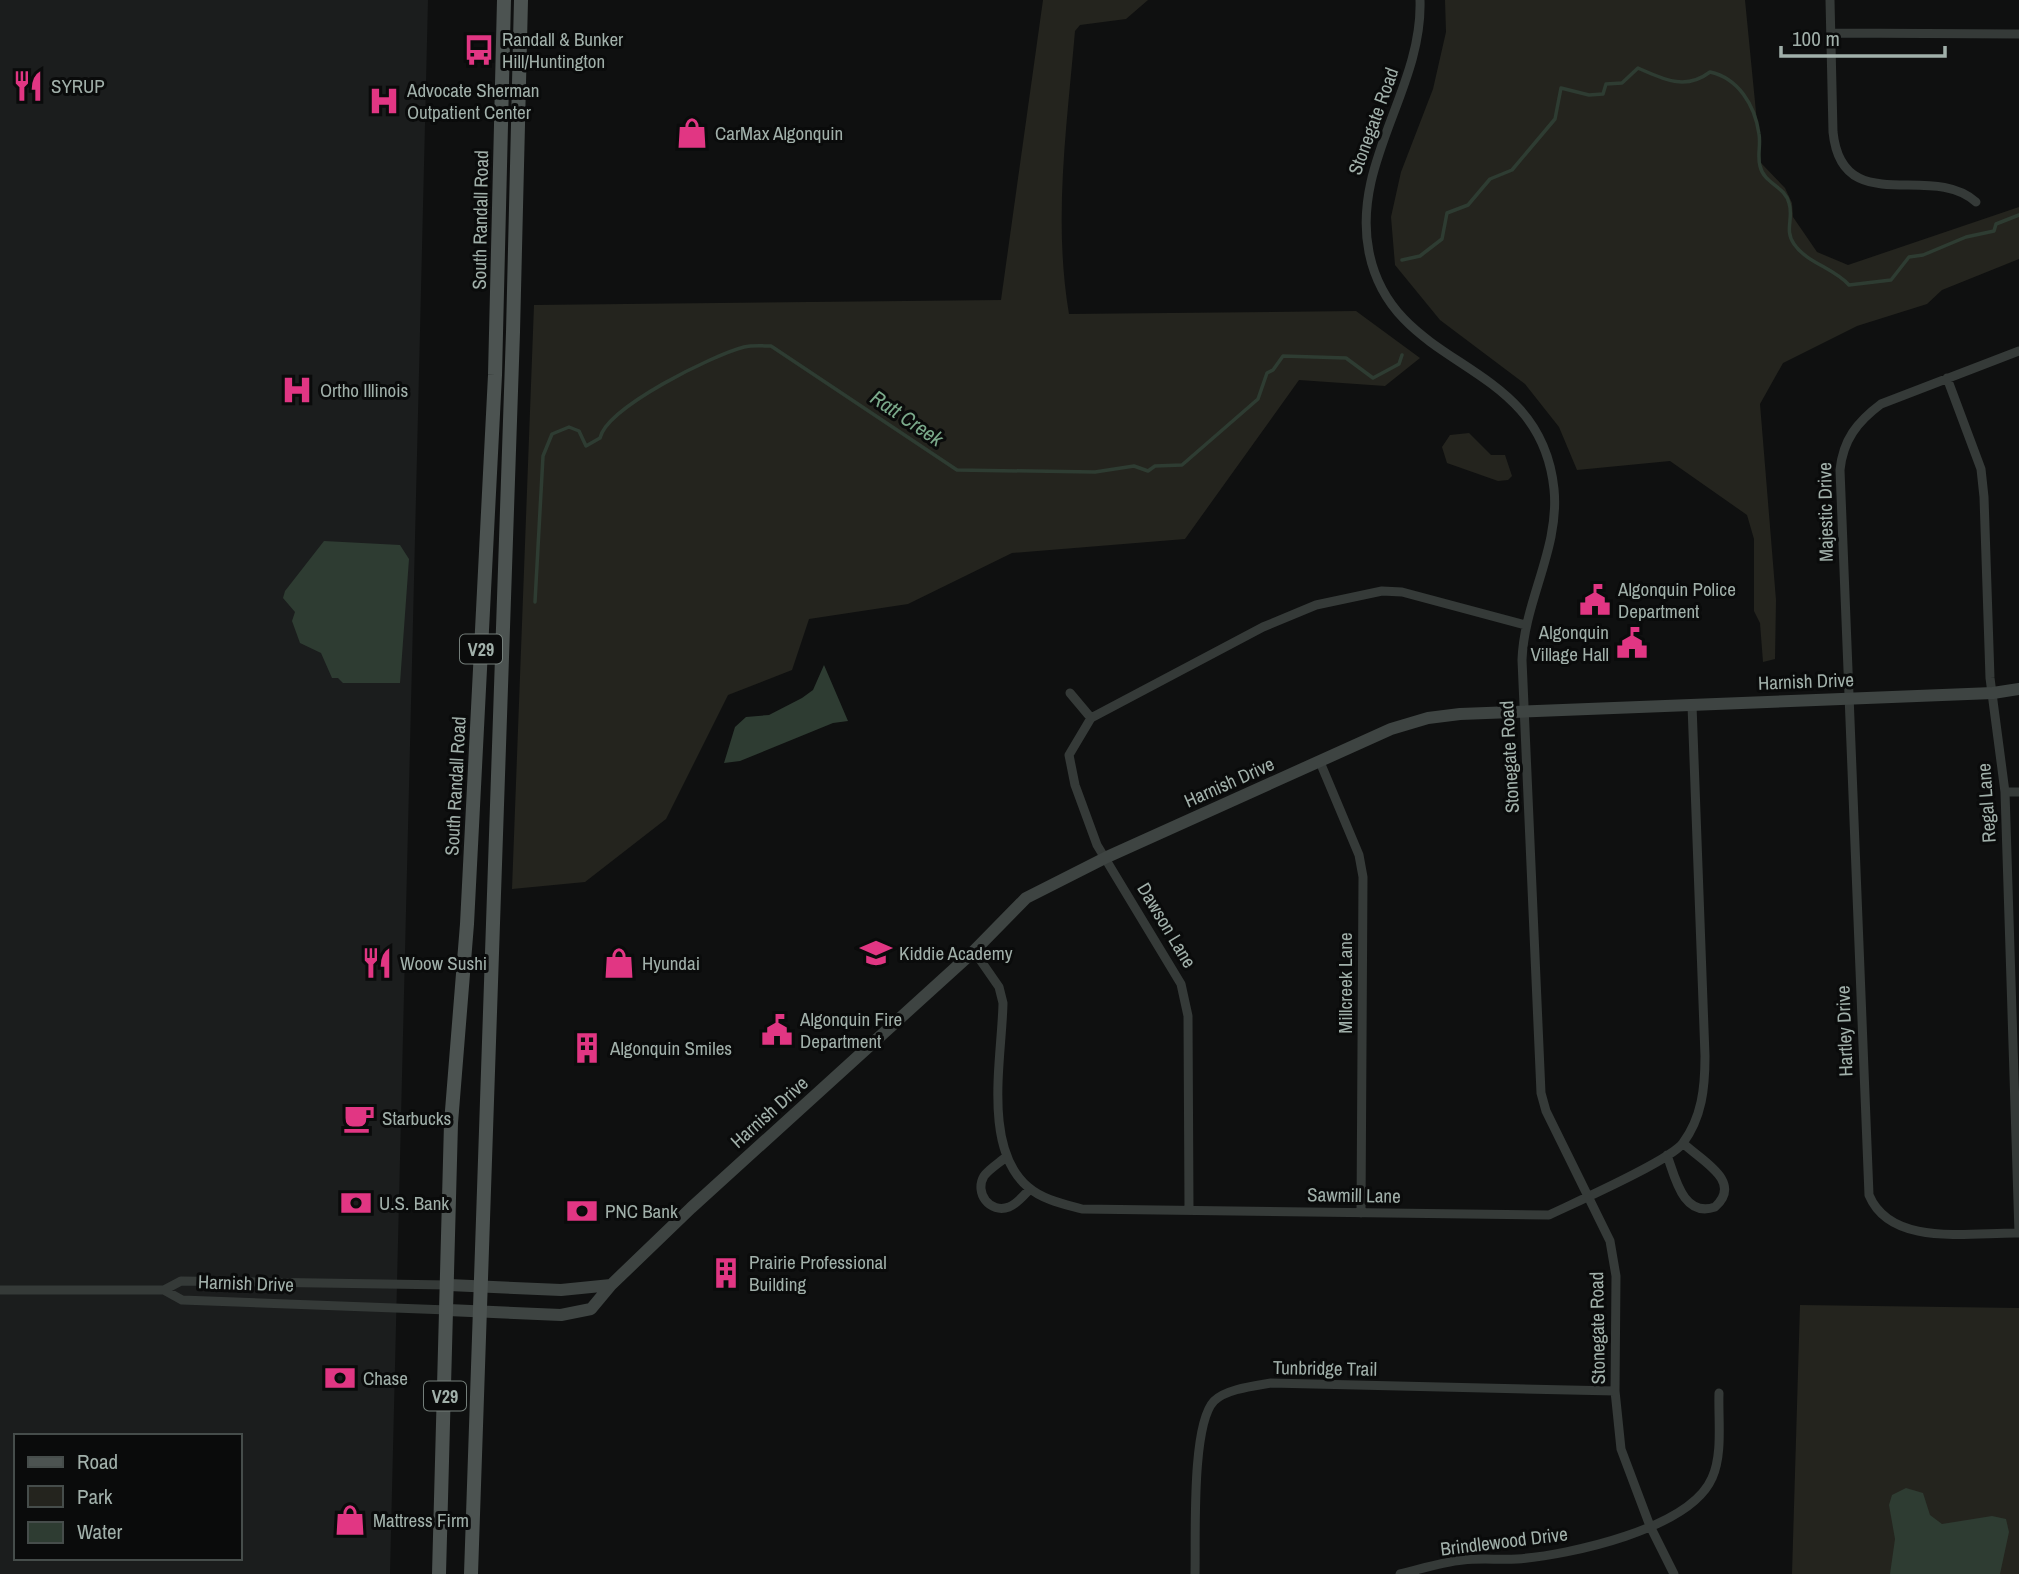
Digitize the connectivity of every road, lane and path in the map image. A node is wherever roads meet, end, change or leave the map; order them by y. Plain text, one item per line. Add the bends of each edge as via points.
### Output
1 (504, 0) edge
2 (520, 0) edge
3 (1420, 0) edge
4 (1830, 0) edge
5 (1832, 33) junction
6 (2019, 34) edge
7 (1976, 202) dead end
8 (2019, 351) edge
9 (1947, 378) junction
10 (1525, 625) junction
11 (2019, 689) edge
12 (1070, 693) dead end
13 (1993, 693) junction
14 (1849, 699) junction
15 (1692, 705) junction
16 (1524, 712) junction
17 (1091, 718) junction
18 (1320, 762) junction
19 (2005, 792) junction
20 (2019, 792) edge
21 (1107, 857) junction
22 (974, 951) junction
23 (2017, 1082) edge
24 (1683, 1143) junction
25 (1667, 1155) junction
26 (1006, 1157) junction
27 (1030, 1189) junction
28 (1589, 1195) junction
29 (1189, 1210) junction
30 (1361, 1213) junction
31 (2019, 1233) edge
32 (611, 1285) junction
33 (449, 1286) junction
34 (483, 1286) junction
35 (0, 1290) edge
36 (164, 1290) junction
37 (448, 1310) junction
38 (482, 1313) junction
39 (1615, 1391) junction
40 (1719, 1393) dead end
41 (1650, 1526) junction
42 (439, 1574) edge
43 (471, 1574) edge
44 (1195, 1574) edge
45 (1401, 1574) edge
46 (1674, 1574) edge

1 - 33 main road, South Randall Road / V29 via 495,375 467,924 451,1123
2 - 34 main road, South Randall Road / V29
3 - 10 street, Stonegate Road via 1412,63 1367,188 1364,224 1378,284 1418,335 1500,387 1524,413 1543,446 1554,489 1553,523
4 - 5 street
5 - 6 street
5 - 7 street via 1835,147 1847,169 1868,183 1954,188
8 - 9 street, Majestic Drive
9 - 13 street, Regal Lane via 1983,483
9 - 14 street, Majestic Drive via 1881,404 1851,433 1842,453
10 - 16 street, Stonegate Road
10 - 17 street via 1402,592 1382,591 1316,604
11 - 13 street, Harnish Drive
12 - 17 street
13 - 14 street, Harnish Drive
13 - 19 street, Regal Lane
14 - 15 street, Harnish Drive
14 - 31 street, Hartley Drive via 1869,1195 1881,1216 1912,1231
15 - 16 street, Harnish Drive
15 - 24 street, Sawmill Lane via 1705,1086 1698,1116
16 - 18 street, Harnish Drive via 1460,714 1409,722
16 - 28 street, Stonegate Road via 1541,1093
17 - 21 street, Dawson Lane via 1069,755 1074,785 1097,845
18 - 21 street, Harnish Drive
18 - 30 street, Millcreek Lane via 1359,855 1363,877
19 - 20 street
19 - 23 street, Regal Lane
21 - 22 street, Harnish Drive via 1026,898
21 - 29 street, Dawson Lane via 1181,984 1188,1016
22 - 26 street, Sawmill Lane via 999,987 1003,1003 999,1108
22 - 32 street, Harnish Drive
23 - 31 street, Regal Lane
24 - 25 street, Sawmill Lane
24 - 25 street via 1721,1175 1724,1194 1715,1207 1700,1209 1686,1200
25 - 28 street, Sawmill Lane
26 - 27 street, Sawmill Lane
26 - 27 street via 982,1180 985,1200 1004,1209
27 - 29 street, Sawmill Lane via 1082,1209
28 - 30 street, Sawmill Lane via 1549,1215
28 - 39 street, Stonegate Road via 1610,1241 1616,1276
29 - 30 street, Sawmill Lane
32 - 34 street, Harnish Drive via 561,1290
32 - 38 street, Harnish Drive via 591,1308 577,1312
33 - 34 street, Harnish Drive
33 - 36 street, Harnish Drive via 181,1281
33 - 37 main road, South Randall Road / V29
34 - 38 main road, South Randall Road / V29
35 - 36 street, Harnish Drive
36 - 37 street, Harnish Drive via 182,1300
37 - 38 street, Harnish Drive
37 - 42 main road, South Randall Road / V29
38 - 43 main road, South Randall Road / V29
39 - 41 street, Stonegate Road via 1621,1449
39 - 44 street, Tunbridge Trail via 1271,1383 1216,1399 1199,1443
40 - 41 street, Brindlewood Drive via 1717,1466 1711,1480 1684,1511
41 - 45 street, Brindlewood Drive via 1569,1552 1463,1560
41 - 46 street, Stonegate Road

